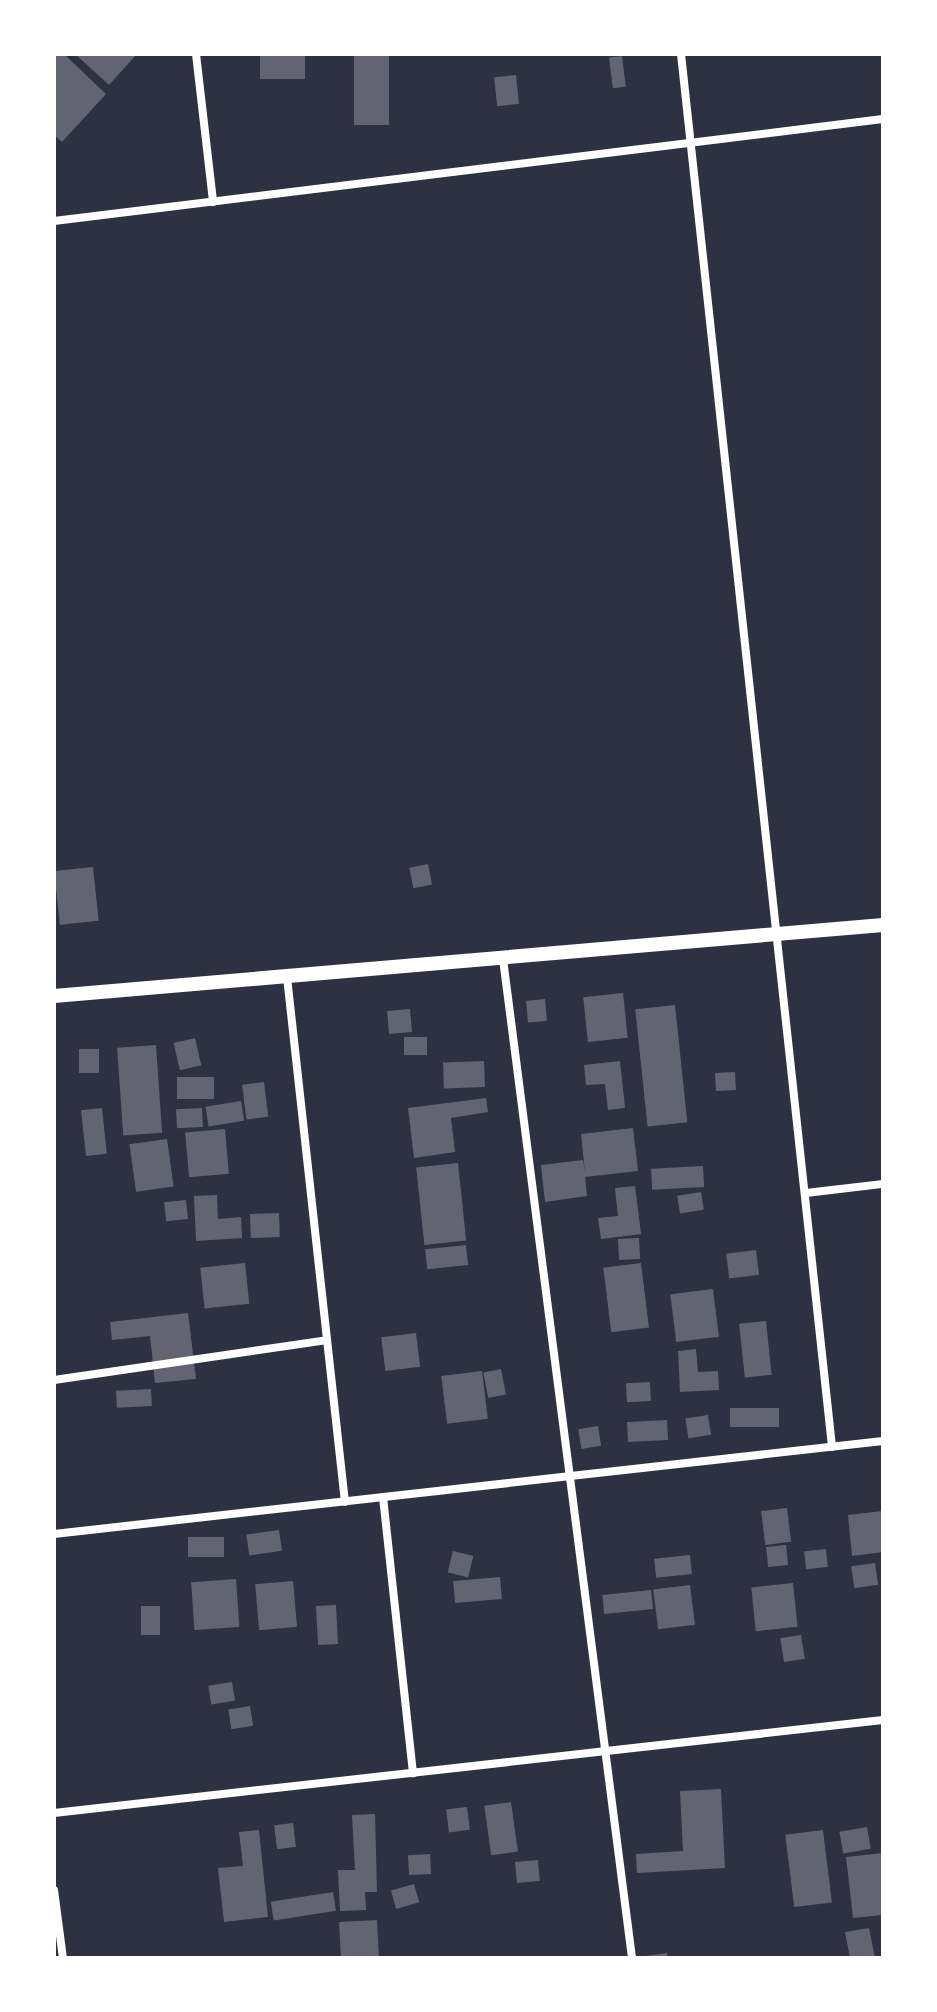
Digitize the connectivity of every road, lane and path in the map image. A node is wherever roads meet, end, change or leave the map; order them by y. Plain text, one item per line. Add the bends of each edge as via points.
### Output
1 (196, 54) edge
2 (681, 54) edge
3 (883, 119) edge
4 (692, 144) junction
5 (213, 202) junction
6 (54, 221) edge
7 (883, 925) edge
8 (780, 937) junction
9 (503, 959) junction
10 (287, 977) junction
11 (54, 996) edge
12 (883, 1184) edge
13 (806, 1193) junction
14 (327, 1340) junction
15 (54, 1380) edge
16 (883, 1441) edge
17 (832, 1447) junction
18 (575, 1476) junction
19 (383, 1497) junction
20 (345, 1502) junction
21 (54, 1534) edge
22 (883, 1720) edge
23 (608, 1751) junction
24 (413, 1773) junction
25 (54, 1813) edge
26 (54, 1890) edge
27 (63, 1958) edge
28 (632, 1958) edge

1 - 5 street
2 - 4 street
3 - 4 street
4 - 5 street
4 - 8 street
5 - 6 street
7 - 8 street
8 - 9 street
8 - 13 street
9 - 10 street
9 - 18 street
10 - 11 street
10 - 14 street
12 - 13 street
13 - 17 street
14 - 15 street
14 - 20 street
16 - 17 street
17 - 18 street
18 - 19 street
18 - 23 street
19 - 20 street
19 - 24 street
20 - 21 street
22 - 23 street
23 - 24 street
23 - 28 street
24 - 25 street
26 - 27 street

